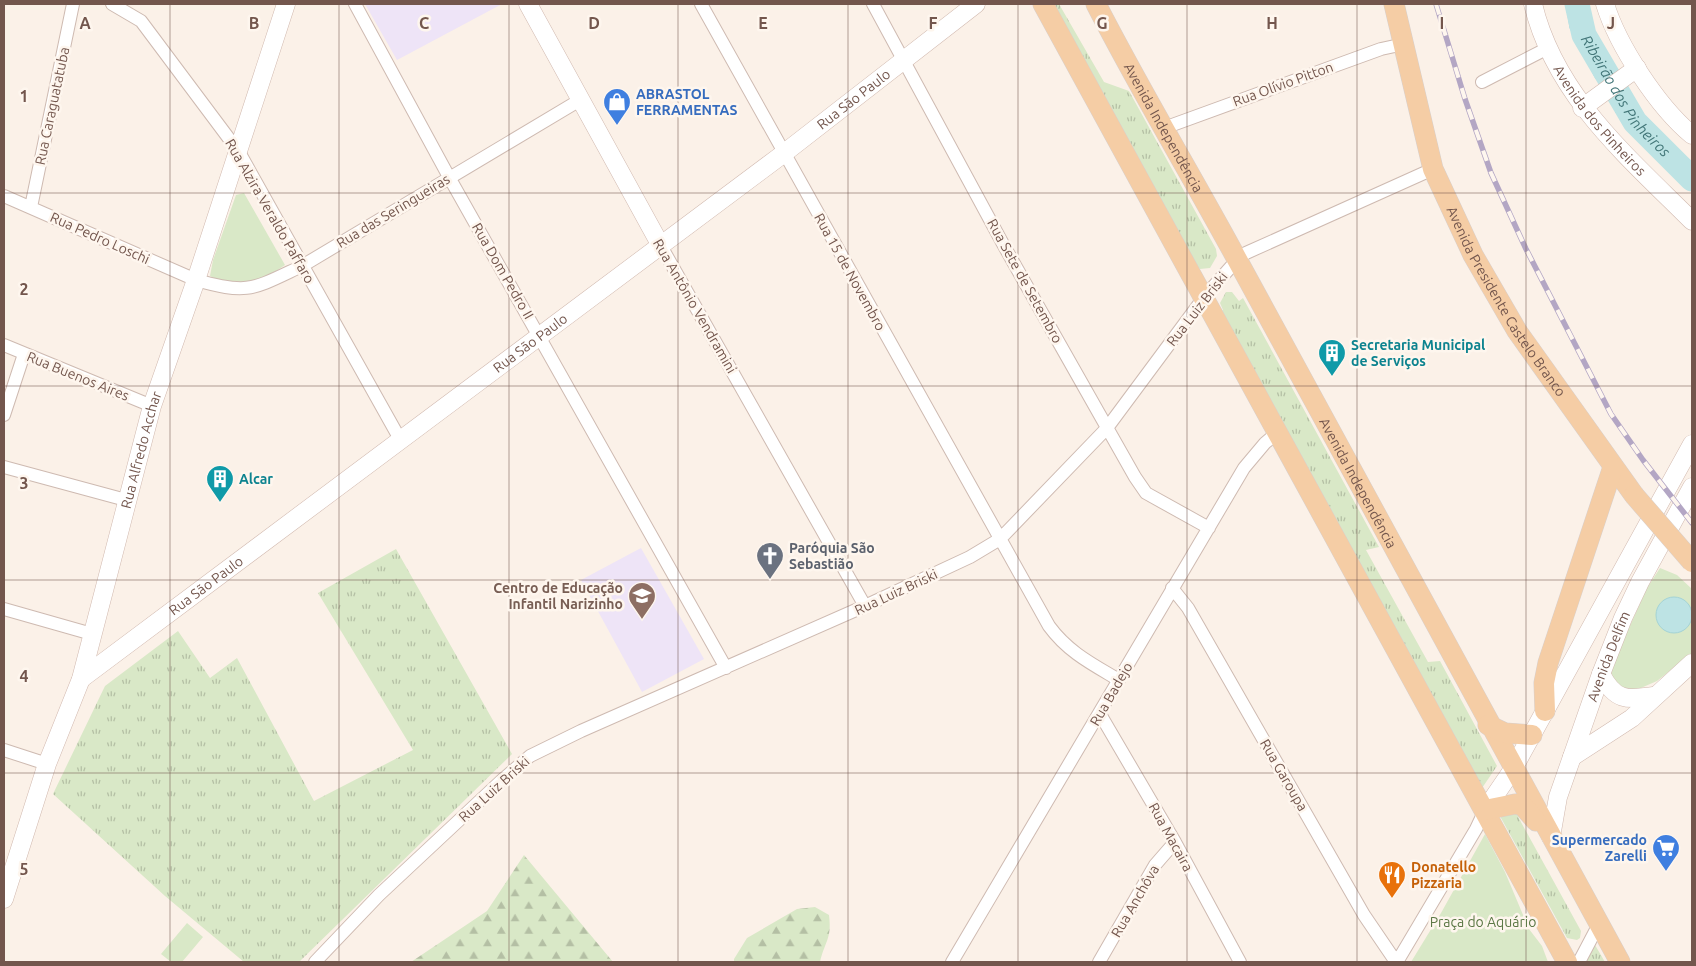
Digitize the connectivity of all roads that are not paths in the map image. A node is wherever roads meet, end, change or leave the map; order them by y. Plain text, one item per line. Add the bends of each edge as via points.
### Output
1 (73, 4) edge
2 (112, 4) edge
3 (286, 4) edge
4 (354, 4) edge
5 (528, 4) edge
6 (701, 4) edge
7 (872, 4) edge
8 (976, 4) edge
9 (1043, 4) edge
10 (1096, 4) edge
11 (1394, 4) edge
12 (1533, 4) edge
13 (1605, 4) edge
14 (1404, 44) junction
15 (1548, 48) junction
16 (903, 59) junction
17 (1637, 68) junction
18 (1482, 82) dead end
19 (580, 100) junction
20 (1586, 105) junction
21 (1164, 128) junction
22 (1692, 135) edge
23 (239, 152) junction
24 (783, 154) junction
25 (1433, 169) junction
26 (449, 177) junction
27 (4, 196) edge
28 (31, 207) junction
29 (1692, 221) edge
30 (660, 246) junction
31 (1237, 260) junction
32 (302, 266) junction
33 (196, 280) junction
34 (1205, 296) junction
35 (540, 335) junction
36 (4, 345) edge
37 (24, 354) junction
38 (152, 406) junction
39 (4, 415) edge
40 (1107, 428) junction
41 (1278, 432) junction
42 (401, 441) junction
43 (1692, 444) edge
44 (4, 467) edge
45 (1613, 467) junction
46 (1692, 487) edge
47 (126, 500) junction
48 (1209, 528) junction
49 (1000, 540) junction
50 (1692, 562) edge
51 (1172, 588) junction
52 (865, 606) junction
53 (4, 609) edge
54 (92, 634) junction
55 (1692, 664) edge
56 (726, 668) junction
57 (1601, 674) junction
58 (81, 679) junction
59 (1119, 680) junction
60 (1654, 696) junction
61 (1545, 711) junction
62 (1100, 714) junction
63 (1488, 725) junction
64 (1532, 734) junction
65 (4, 750) edge
66 (1572, 757) junction
67 (47, 764) junction
68 (1513, 769) junction
69 (1485, 810) junction
70 (1551, 837) junction
71 (1175, 842) junction
72 (5, 893) edge
73 (1599, 924) junction
74 (315, 962) edge
75 (952, 962) edge
76 (1099, 962) edge
77 (1240, 962) edge
78 (1397, 962) edge
79 (1567, 962) edge
80 (1579, 962) edge
81 (1620, 962) edge

1 - 28 street, Rua Caraguatatuba
2 - 23 street, Rua Alzira Veraldo Paffaro via 141,21
3 - 23 street, Rua Alfredo Acchar
4 - 26 street, Rua Dom Pedro II
5 - 19 street, Rua Antônio Vendramini
6 - 24 street, Rua 15 de Novembro
7 - 16 street, Rua Sete de Setembro
8 - 16 street, Rua São Paulo
9 - 34 main road
10 - 21 main road, Avenida Independência via 1139,88
11 - 14 main road, Avenida Presidente Castelo Branco
12 - 15 street, Avenida dos Pinheiros
13 - 17 street
14 - 21 street, Rua Olívio Pitton via 1381,49
14 - 25 main road, Avenida Presidente Castelo Branco
15 - 18 street
15 - 20 street, Avenida dos Pinheiros via 1566,84
16 - 24 street, Rua São Paulo
16 - 40 street, Rua Sete de Setembro
17 - 20 street
17 - 22 street via 1661,103
19 - 26 street, Rua das Seringueiras
19 - 30 street, Rua Antônio Vendramini
20 - 29 street, Avenida dos Pinheiros
21 - 31 main road, Avenida Independência
23 - 32 street, Rua Alzira Veraldo Paffaro
23 - 33 street, Rua Alfredo Acchar
24 - 30 street, Rua São Paulo
24 - 49 street, Rua 15 de Novembro
25 - 31 street, Rua Luiz Briski via 1246,253
25 - 45 main road, Avenida Presidente Castelo Branco via 1493,293
26 - 32 street, Rua das Seringueiras
26 - 35 street, Rua Dom Pedro II
27 - 28 street, Rua Pedro Loschi
28 - 33 street, Rua Pedro Loschi
30 - 35 street, Rua São Paulo
30 - 52 street, Rua Antônio Vendramini
31 - 34 street, Rua Luiz Briski
31 - 63 main road, Avenida Independência
32 - 33 street, Rua das Seringueiras via 248,289 229,289
32 - 42 street, Rua Alzira Veraldo Paffaro
33 - 38 street, Rua Alfredo Acchar
34 - 40 street, Rua Luiz Briski
34 - 41 main road
35 - 42 street, Rua São Paulo
35 - 56 street, Rua Dom Pedro II
36 - 37 street, Rua Buenos Aires
37 - 38 street, Rua Buenos Aires
37 - 39 street
38 - 47 street, Rua Alfredo Acchar
40 - 48 street, Rua Sete de Setembro via 1146,492
40 - 49 street, Rua Luiz Briski
41 - 48 street, Rua Badejo via 1244,468
41 - 69 main road
42 - 58 street, Rua São Paulo
43 - 61 street, Avenida Delfim
44 - 47 street
45 - 50 main road, Avenida Presidente Castelo Branco, bridge
45 - 61 main road via 1548,663 1544,683
46 - 57 street, Avenida Delfim via 1640,582
47 - 54 street, Rua Alfredo Acchar
48 - 51 street, Rua Badejo
49 - 52 street, Rua Luiz Briski
49 - 59 street, Rua 15 de Novembro via 1061,642 1073,653
51 - 59 street, Rua Badejo
51 - 78 street, Rua Garoupa via 1188,608 1364,915
52 - 56 street, Rua Luiz Briski
53 - 54 street
54 - 58 street, Rua Alfredo Acchar
55 - 60 street
56 - 74 street, Rua Luiz Briski via 530,756 380,895
57 - 60 street via 1619,696 1630,699
57 - 66 street, Avenida Delfim
58 - 67 street, Rua Alfredo Acchar
59 - 62 street, Rua Badejo
60 - 66 street via 1632,718
61 - 64 street, Avenida Delfim
62 - 71 street, Rua Macaira
62 - 75 street, Rua Badejo
63 - 64 main road via 1505,732
63 - 68 main road, Avenida Independência
64 - 68 street, Avenida Delfim
65 - 67 street
66 - 70 street, Avenida Delfim via 1558,798
67 - 72 street, Rua Alfredo Acchar
68 - 69 street, Avenida Delfim
68 - 70 main road, Avenida Independência
69 - 70 main road via 1522,805
69 - 78 street
69 - 79 main road
70 - 73 main road, Avenida Independência
71 - 76 street, Rua Anchôva via 1155,865
71 - 77 street, Rua Macaira
73 - 80 street
73 - 81 main road, Avenida Independência

